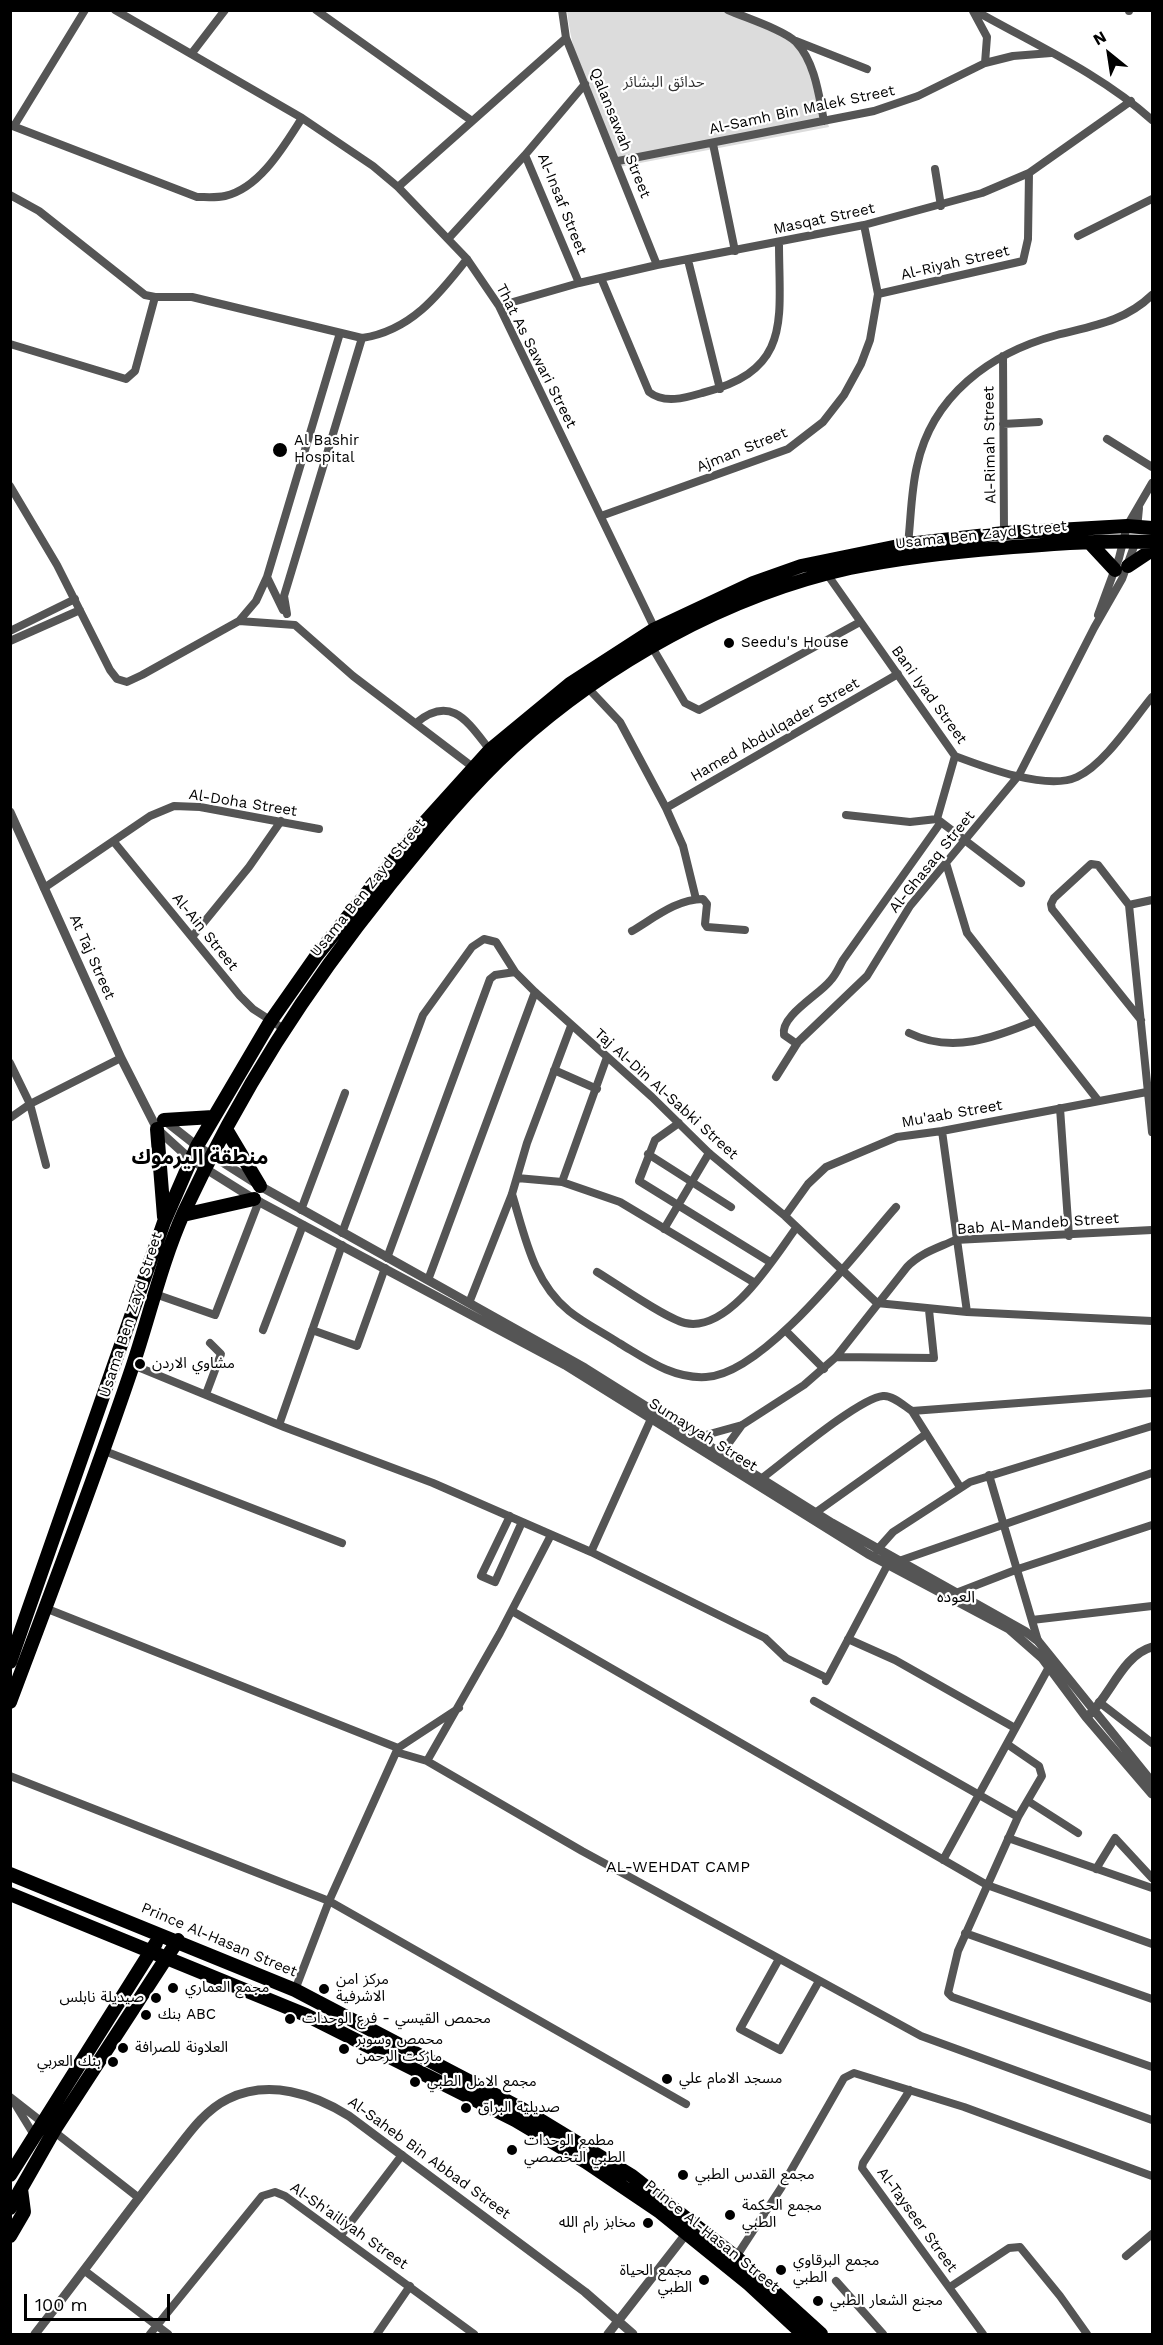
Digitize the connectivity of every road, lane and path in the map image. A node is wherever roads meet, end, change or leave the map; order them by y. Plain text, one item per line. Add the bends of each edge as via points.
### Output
1 (85, 10) edge
2 (115, 10) edge
3 (225, 10) edge
4 (316, 10) edge
5 (562, 10) edge
6 (729, 10) edge
7 (973, 10) edge
8 (990, 14) edge
9 (566, 38) junction
10 (795, 41) junction
11 (192, 53) junction
12 (1052, 53) junction
13 (985, 63) junction
14 (867, 69) dead end
15 (585, 84) junction
16 (1131, 100) junction
17 (302, 118) junction
18 (1152, 120) edge
19 (472, 121) junction
20 (824, 121) junction
21 (12, 126) edge
22 (713, 144) junction
23 (525, 155) junction
24 (618, 161) junction
25 (935, 169) dead end
26 (1029, 173) junction
27 (398, 186) junction
28 (10, 195) edge
29 (1152, 199) edge
30 (941, 206) junction
31 (864, 225) junction
32 (1078, 236) dead end
33 (448, 239) junction
34 (779, 243) junction
35 (735, 250) junction
36 (467, 259) junction
37 (687, 260) junction
38 (657, 265) junction
39 (601, 279) junction
40 (579, 283) junction
41 (878, 294) junction
42 (1152, 295) edge
43 (155, 297) junction
44 (499, 306) junction
45 (340, 333) junction
46 (362, 338) junction
47 (10, 344) edge
48 (1003, 356) junction
49 (720, 388) junction
50 (1039, 422) dead end
51 (1003, 424) junction
52 (1107, 439) dead end
53 (1152, 467) edge
54 (1152, 483) edge
55 (10, 486) edge
56 (601, 516) junction
57 (1132, 526) junction
58 (1152, 528) edge
59 (1004, 534) junction
60 (1088, 541) junction
61 (1130, 541) junction
62 (1152, 542) edge
63 (908, 544) junction
64 (1152, 550) edge
65 (1122, 568) junction
66 (827, 574) junction
67 (267, 578) junction
68 (75, 599) junction
69 (80, 610) junction
70 (286, 614) junction
71 (239, 621) junction
72 (860, 622) junction
73 (295, 625) junction
74 (655, 628) junction
75 (1094, 628) junction
76 (10, 631) edge
77 (10, 641) edge
78 (652, 647) junction
79 (898, 674) junction
80 (588, 688) junction
81 (1152, 697) edge
82 (416, 723) junction
83 (490, 750) junction
84 (955, 756) junction
85 (474, 768) junction
86 (1019, 775) junction
87 (666, 808) junction
88 (10, 812) edge
89 (846, 814) dead end
90 (939, 820) junction
91 (281, 821) junction
92 (319, 830) dead end
93 (10, 831) edge
94 (20, 835) junction
95 (967, 839) junction
96 (114, 842) junction
97 (946, 863) junction
98 (1021, 883) dead end
99 (44, 888) junction
100 (696, 899) junction
101 (1152, 900) edge
102 (1129, 905) junction
103 (745, 930) dead end
104 (632, 931) dead end
105 (192, 937) junction
106 (515, 972) junction
107 (535, 992) junction
108 (1141, 1020) junction
109 (1035, 1021) junction
110 (270, 1022) junction
111 (571, 1026) junction
112 (284, 1029) junction
113 (909, 1033) dead end
114 (797, 1044) junction
115 (121, 1058) junction
116 (607, 1058) junction
117 (10, 1063) edge
118 (554, 1070) junction
119 (776, 1077) dead end
120 (597, 1089) junction
121 (1151, 1090) edge
122 (345, 1093) dead end
123 (1097, 1100) junction
124 (30, 1104) junction
125 (1060, 1108) junction
126 (213, 1117) junction
127 (10, 1118) edge
128 (679, 1123) junction
129 (160, 1124) junction
130 (226, 1129) junction
131 (942, 1131) junction
132 (1152, 1132) edge
133 (196, 1146) junction
134 (709, 1153) junction
135 (648, 1154) junction
136 (212, 1155) junction
137 (190, 1159) junction
138 (46, 1165) dead end
139 (205, 1170) junction
140 (518, 1178) junction
141 (562, 1182) junction
142 (692, 1182) junction
143 (260, 1186) junction
144 (512, 1194) junction
145 (256, 1200) junction
146 (678, 1206) junction
147 (896, 1207) dead end
148 (731, 1208) dead end
149 (301, 1210) junction
150 (183, 1215) junction
151 (785, 1216) junction
152 (164, 1222) junction
153 (303, 1225) junction
154 (796, 1228) junction
155 (664, 1229) junction
156 (1152, 1230) edge
157 (342, 1233) junction
158 (1069, 1236) junction
159 (955, 1240) junction
160 (342, 1245) junction
161 (770, 1262) junction
162 (386, 1263) junction
163 (842, 1269) junction
164 (597, 1272) dead end
165 (428, 1280) junction
166 (755, 1283) junction
167 (155, 1294) junction
168 (469, 1303) junction
169 (877, 1304) junction
170 (929, 1310) junction
171 (967, 1312) junction
172 (1152, 1321) edge
173 (263, 1330) dead end
174 (312, 1330) junction
175 (786, 1331) junction
176 (210, 1343) dead end
177 (836, 1357) junction
178 (133, 1365) junction
179 (824, 1369) junction
180 (1152, 1393) edge
181 (206, 1394) junction
182 (912, 1411) junction
183 (651, 1419) junction
184 (279, 1425) junction
185 (742, 1425) junction
186 (1152, 1426) edge
187 (926, 1434) junction
188 (695, 1438) junction
189 (102, 1450) junction
190 (721, 1454) junction
191 (1152, 1473) edge
192 (990, 1475) junction
193 (760, 1479) junction
194 (960, 1487) junction
195 (815, 1514) junction
196 (510, 1516) junction
197 (522, 1522) junction
198 (1005, 1524) junction
199 (1152, 1525) edge
200 (551, 1535) junction
201 (342, 1543) dead end
202 (878, 1550) junction
203 (591, 1552) junction
204 (899, 1561) junction
205 (888, 1564) junction
206 (1018, 1569) junction
207 (956, 1593) junction
208 (1152, 1606) edge
209 (45, 1608) junction
210 (512, 1611) junction
211 (1032, 1620) junction
212 (848, 1639) junction
213 (1038, 1641) junction
214 (1152, 1647) edge
215 (10, 1662) edge
216 (1049, 1667) junction
217 (814, 1701) dead end
218 (10, 1702) edge
219 (1099, 1702) junction
220 (459, 1708) junction
221 (1089, 1714) junction
222 (1015, 1728) junction
223 (1152, 1743) edge
224 (1007, 1744) junction
225 (397, 1750) junction
226 (427, 1761) junction
227 (10, 1776) edge
228 (1152, 1782) edge
229 (979, 1793) junction
230 (1152, 1794) edge
231 (1028, 1801) junction
232 (1018, 1817) junction
233 (1078, 1833) dead end
234 (1008, 1838) junction
235 (943, 1860) junction
236 (1096, 1869) junction
237 (10, 1874) edge
238 (1152, 1878) edge
239 (987, 1885) junction
240 (1152, 1888) edge
241 (10, 1894) edge
242 (330, 1901) junction
243 (965, 1933) junction
244 (162, 1934) junction
245 (125, 1939) junction
246 (178, 1940) junction
247 (1152, 1944) edge
248 (152, 1950) junction
249 (168, 1957) junction
250 (779, 1959) junction
251 (189, 1965) junction
252 (139, 1969) junction
253 (155, 1977) junction
254 (819, 1981) junction
255 (295, 1990) junction
256 (1152, 1998) edge
257 (314, 1999) junction
258 (306, 2015) junction
259 (1152, 2067) edge
260 (910, 2090) junction
261 (10, 2098) edge
262 (686, 2104) dead end
263 (43, 2120) junction
264 (1152, 2120) edge
265 (55, 2130) junction
266 (34, 2135) junction
267 (402, 2155) junction
268 (10, 2175) edge
269 (1152, 2176) edge
270 (21, 2189) junction
271 (139, 2198) junction
272 (10, 2208) edge
273 (686, 2234) junction
274 (1152, 2234) edge
275 (341, 2235) junction
276 (10, 2236) edge
277 (1126, 2256) dead end
278 (736, 2257) junction
279 (85, 2271) junction
280 (836, 2281) dead end
281 (410, 2286) junction
282 (950, 2287) junction
283 (619, 2321) junction
284 (156, 2326) junction
285 (880, 2333) edge
286 (35, 2334) edge
287 (150, 2334) edge
288 (168, 2334) edge
289 (377, 2334) edge
290 (474, 2334) edge
291 (608, 2334) edge
292 (633, 2334) edge
293 (803, 2334) edge
294 (821, 2334) edge
295 (982, 2334) edge
296 (1087, 2334) edge

1 - 21 street
2 - 11 street, That As Sawari Street
3 - 11 street
4 - 19 street
5 - 9 street, Qalansawah Street
6 - 10 street
7 - 8 street
7 - 13 street via 987,38
8 - 12 street
9 - 15 street, Qalansawah Street
9 - 19 street
10 - 14 street
10 - 20 street via 808,61
11 - 17 street, That As Sawari Street
12 - 13 street, Al-Samh Bin Malek Street
12 - 16 street
13 - 20 street, Al-Samh Bin Malek Street via 892,107
15 - 23 street, Al-Insaf Street
15 - 24 street, Qalansawah Street
16 - 18 street
16 - 26 street, Masqat Street
17 - 21 street via 280,152 256,177 239,190 213,197 197,197
17 - 27 street, That As Sawari Street
19 - 27 street
20 - 22 street, Al-Samh Bin Malek Street
22 - 24 street, Al-Samh Bin Malek Street
22 - 35 street
23 - 33 street
23 - 40 street, Al-Insaf Street
24 - 38 street, Qalansawah Street
25 - 30 street
26 - 30 street, Masqat Street
26 - 41 street, Al-Riyah Street via 1028,239 1023,261
27 - 33 street, That As Sawari Street
28 - 43 street via 39,211 145,294
29 - 32 street
30 - 31 street, Masqat Street
31 - 34 street, Masqat Street
31 - 41 street, Ajman Street
33 - 36 street, That As Sawari Street
34 - 35 street, Masqat Street
34 - 49 street via 777,337 759,366
35 - 37 street, Masqat Street
36 - 44 street, That As Sawari Street
36 - 46 street via 416,316 385,334
37 - 38 street, Masqat Street
37 - 49 street
38 - 39 street, Masqat Street
39 - 40 street, Masqat Street
39 - 49 street via 649,392 664,399
40 - 44 street, Masqat Street
41 - 56 street, Ajman Street via 870,340 861,364 844,395 806,437 765,459
42 - 48 street via 1131,313 1112,321 1056,335
43 - 45 street via 192,297
43 - 47 street via 135,370 126,380
44 - 56 street, That As Sawari Street
45 - 46 street
45 - 67 street
46 - 70 street via 284,596
48 - 51 street, Al-Rimah Street
48 - 63 street via 962,384 928,431 917,465
50 - 51 street
51 - 59 street, Al-Rimah Street
52 - 53 street
54 - 57 street
55 - 68 street
56 - 74 street, That As Sawari Street
57 - 58 highway, Usama Ben Zayd Street
57 - 59 highway, Usama Ben Zayd Street
57 - 61 street
57 - 61 street
59 - 63 highway, Usama Ben Zayd Street
60 - 61 highway, Usama Ben Zayd Street
60 - 65 highway
60 - 66 highway, Usama Ben Zayd Street via 945,553
61 - 62 highway, Usama Ben Zayd Street
61 - 65 street
61 - 65 street
63 - 74 highway, Usama Ben Zayd Street via 801,566
64 - 65 highway
65 - 75 street
65 - 75 street
66 - 72 street, Bani Iyad Street
66 - 78 highway, Usama Ben Zayd Street via 717,614
67 - 70 street
67 - 71 street via 256,601
68 - 69 street
68 - 76 street
69 - 71 street via 110,670 117,679 127,682
69 - 77 street
70 - 73 street
71 - 73 street
72 - 78 street via 699,710 685,703
72 - 79 street, Bani Iyad Street
73 - 82 street via 353,676
74 - 83 highway, Usama Ben Zayd Street via 570,684
75 - 86 street, Al-Ghasaq Street
78 - 80 highway, Usama Ben Zayd Street
79 - 84 street, Bani Iyad Street
79 - 87 street, Hamed Abdulqader Street
80 - 87 street via 620,722
80 - 112 highway, Usama Ben Zayd Street via 533,730 475,785 349,935
81 - 86 street, Bani Iyad Street via 1084,774 1053,782
82 - 83 street via 435,712 452,711 461,715
82 - 85 street
83 - 85 highway, Usama Ben Zayd Street
84 - 86 street, Bani Iyad Street
84 - 90 street
85 - 110 highway, Usama Ben Zayd Street via 371,885
86 - 95 street, Al-Ghasaq Street
87 - 100 street via 683,846
88 - 94 street, At Taj Street
89 - 90 street via 910,822
90 - 95 street
90 - 114 street via 831,980 800,1007 786,1027 784,1035
91 - 92 street, Al-Doha Street
91 - 96 street, Al-Doha Street via 174,806 150,816
91 - 105 street
93 - 94 street
94 - 99 street, At Taj Street
95 - 97 street, Al-Ghasaq Street
95 - 98 street
96 - 99 street, Al-Doha Street
96 - 105 street, Al-Ain Street
97 - 109 street via 967,933
97 - 114 street, Al-Ghasaq Street via 910,906 867,976
99 - 115 street, At Taj Street
100 - 103 street via 704,899 707,904 707,927
100 - 104 street via 675,905
101 - 102 street
102 - 108 street
102 - 108 street via 1098,865 1091,864 1054,898 1052,909
105 - 110 street, Al-Ain Street via 240,996
106 - 107 street, Taj Al-Din Al-Sabki Street
106 - 157 street, Taj Al-Din Al-Sabki Street via 496,942 478,941 424,1012
106 - 162 street via 490,979
107 - 111 street, Taj Al-Din Al-Sabki Street
107 - 165 street
108 - 121 street
109 - 113 street via 981,1041 958,1044 929,1041
109 - 123 street
110 - 112 street, Al-Ain Street
110 - 126 highway, Usama Ben Zayd Street
111 - 116 street, Taj Al-Din Al-Sabki Street
111 - 118 street
112 - 130 highway, Usama Ben Zayd Street
114 - 119 street, Al-Ghasaq Street
115 - 124 street
115 - 129 street, At Taj Street via 150,1114
116 - 120 street
116 - 128 street, Taj Al-Din Al-Sabki Street
117 - 124 street
118 - 120 street
118 - 140 street
120 - 141 street
121 - 123 street, Mu'aab Street
121 - 132 street
122 - 149 street
123 - 125 street, Mu'aab Street
124 - 127 street
124 - 138 street
125 - 131 street, Mu'aab Street
125 - 158 street
126 - 129 highway
126 - 133 highway, Usama Ben Zayd Street
128 - 134 street, Taj Al-Din Al-Sabki Street
128 - 135 street via 659,1135
129 - 133 street, Sumayyah Street
129 - 137 street, Sumayyah Street
129 - 152 highway
130 - 136 highway, Usama Ben Zayd Street
130 - 143 highway
131 - 151 street, Mu'aab Street via 897,1137 838,1160 808,1184
131 - 159 street
133 - 136 street, Sumayyah Street
133 - 137 highway, Usama Ben Zayd Street
134 - 142 street
134 - 151 street, Taj Al-Din Al-Sabki Street
135 - 142 street
135 - 146 street via 639,1180
136 - 139 highway, Usama Ben Zayd Street
136 - 143 street, Sumayyah Street
137 - 139 street, Sumayyah Street
137 - 152 highway, Usama Ben Zayd Street
139 - 145 street, Sumayyah Street
139 - 150 highway, Usama Ben Zayd Street
140 - 141 street
140 - 144 street
141 - 155 street via 620,1202
142 - 146 street
142 - 148 street
143 - 149 street, Sumayyah Street
144 - 168 street
144 - 175 street via 531,1259 553,1296 589,1325 659,1367 688,1376 720,1375 753,1357
145 - 150 highway
145 - 153 street, Sumayyah Street
145 - 167 street via 215,1315
146 - 155 street
146 - 161 street
147 - 163 street
149 - 157 street, Sumayyah Street
150 - 167 highway, Usama Ben Zayd Street
151 - 154 street, Taj Al-Din Al-Sabki Street
152 - 215 highway, Usama Ben Zayd Street
153 - 160 street, Sumayyah Street
153 - 173 street
154 - 161 street
154 - 163 street, Taj Al-Din Al-Sabki Street
155 - 166 street
156 - 158 street, Bab Al-Mandeb Street
157 - 162 street, Sumayyah Street
158 - 159 street, Bab Al-Mandeb Street
159 - 169 street, Bab Al-Mandeb Street via 914,1260
159 - 171 street
160 - 162 street, Sumayyah Street
160 - 174 street
161 - 166 street
162 - 165 street, Sumayyah Street
162 - 174 street via 357,1346
162 - 183 street, Sumayyah Street
163 - 169 street, Taj Al-Din Al-Sabki Street
163 - 175 street
164 - 166 street via 687,1324 714,1320
165 - 168 street, Sumayyah Street
167 - 178 highway, Usama Ben Zayd Street
168 - 188 street, Sumayyah Street via 585,1368
169 - 170 street
169 - 177 street, Bab Al-Mandeb Street
170 - 171 street
170 - 177 street via 934,1358
171 - 172 street
174 - 184 street
175 - 179 street
176 - 181 street via 220,1354
177 - 179 street, Bab Al-Mandeb Street
178 - 181 street
178 - 189 highway, Usama Ben Zayd Street
179 - 185 street, Bab Al-Mandeb Street
180 - 182 street
181 - 184 street
182 - 187 street
182 - 193 street via 887,1396 868,1401
183 - 203 street
183 - 205 street, Sumayyah Street
184 - 196 street
185 - 188 street
185 - 190 street
186 - 192 street
187 - 194 street
187 - 195 street
188 - 190 street, Sumayyah Street
189 - 201 street
189 - 209 highway, Usama Ben Zayd Street
190 - 193 street, Sumayyah Street
191 - 198 street
192 - 194 street
192 - 198 street
193 - 195 street, Sumayyah Street
194 - 202 street via 893,1532
195 - 202 street, Sumayyah Street
196 - 197 street
196 - 197 street via 481,1576 495,1582
197 - 200 street
198 - 204 street
198 - 206 street
199 - 206 street
200 - 203 street
200 - 210 street
202 - 204 street, Sumayyah Street
203 - 212 street via 765,1638 786,1658 826,1680
204 - 207 street, Sumayyah Street
205 - 212 street
205 - 216 street, Sumayyah Street via 1010,1629
206 - 207 street
206 - 211 street
207 - 213 street, Sumayyah Street
208 - 211 street
209 - 218 highway, Usama Ben Zayd Street
209 - 225 street
210 - 220 street
210 - 235 street
211 - 213 street
212 - 222 street via 895,1660
213 - 221 street, Sumayyah Street
214 - 219 street via 1130,1662
216 - 221 street, Sumayyah Street
216 - 222 street
217 - 229 street
219 - 221 street
219 - 223 street
220 - 225 street
220 - 226 street
221 - 228 street, Sumayyah Street
221 - 230 street, Sumayyah Street
222 - 224 street
224 - 229 street
224 - 231 street via 1042,1771
225 - 226 street
225 - 242 street
226 - 250 street
227 - 242 street
229 - 232 street
229 - 235 street
231 - 232 street
231 - 233 street
232 - 234 street
234 - 236 street
234 - 239 street
235 - 239 street
236 - 238 street via 1115,1838
236 - 240 street
237 - 244 highway, Prince Al-Hasan Street
239 - 243 street
239 - 247 street
241 - 245 highway, Prince Al-Hasan Street
242 - 255 street
242 - 262 street
243 - 256 street
243 - 259 street via 948,1990 952,1997
244 - 246 highway, Prince Al-Hasan Street
244 - 248 highway
245 - 248 highway, Prince Al-Hasan Street
245 - 252 highway
246 - 249 highway
246 - 255 highway, Prince Al-Hasan Street
248 - 249 highway, Prince Al-Hasan Street
248 - 252 highway
249 - 251 highway, Prince Al-Hasan Street
249 - 253 highway
250 - 254 street
250 - 254 street via 740,2029 780,2050
251 - 253 highway via 172,1967
251 - 258 highway, Prince Al-Hasan Street
252 - 263 highway
253 - 265 highway
254 - 264 street via 921,2036
255 - 257 highway, Prince Al-Hasan Street
257 - 258 highway
257 - 278 highway, Prince Al-Hasan Street via 576,2141 632,2176
258 - 273 highway, Prince Al-Hasan Street via 545,2138 618,2183
260 - 269 street
260 - 278 street via 854,2073 847,2075
260 - 282 street, Al-Tayseer Street via 862,2168
261 - 263 street
261 - 266 street
263 - 265 street
263 - 266 highway
265 - 270 highway
265 - 271 street
266 - 268 highway
267 - 271 street, Al-Saheb Bin Abbad Street via 343,2112 310,2096 280,2090 248,2092 209,2112
267 - 275 street
267 - 283 street, Al-Saheb Bin Abbad Street
270 - 272 highway
270 - 276 highway via 24,2212
271 - 279 street, Al-Saheb Bin Abbad Street
273 - 283 street
273 - 293 highway, Prince Al-Hasan Street
274 - 277 street
275 - 281 street, Al-Sh'ailiyah Street
275 - 284 street, Al-Sh'ailiyah Street via 279,2193 262,2196
278 - 294 highway, Prince Al-Hasan Street
279 - 284 street
279 - 286 street, Al-Saheb Bin Abbad Street
280 - 285 street
281 - 289 street
281 - 290 street, Al-Sh'ailiyah Street
282 - 295 street, Al-Tayseer Street
282 - 296 street via 1009,2248 1020,2247
283 - 291 street
283 - 292 street, Al-Saheb Bin Abbad Street
284 - 287 street, Al-Sh'ailiyah Street
284 - 288 street

